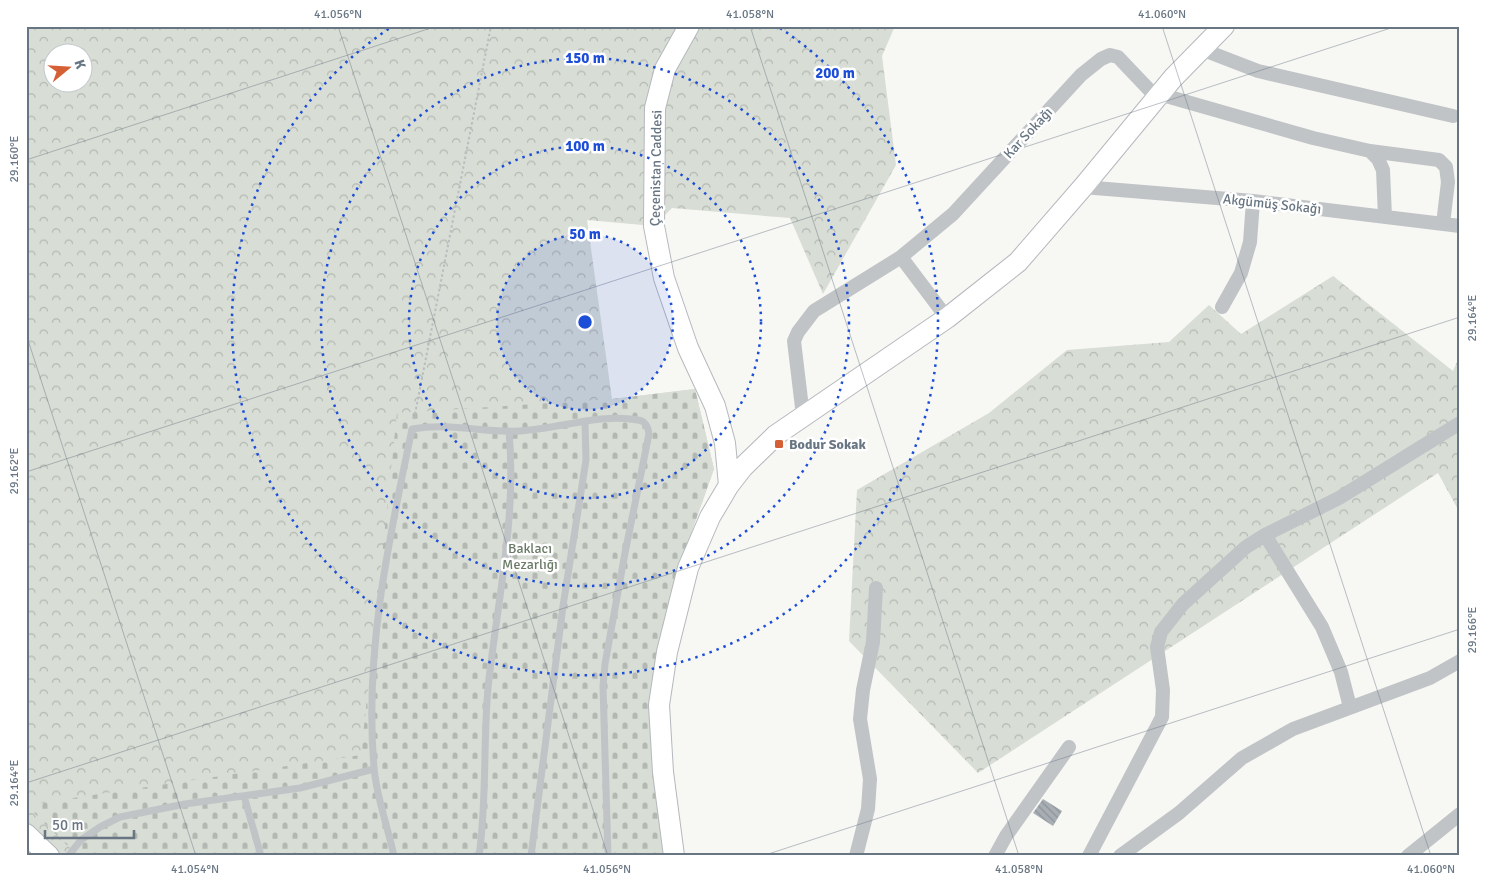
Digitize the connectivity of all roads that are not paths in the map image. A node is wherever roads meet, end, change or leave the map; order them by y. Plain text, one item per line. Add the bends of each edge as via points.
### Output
1 (689, 26) edge
2 (1224, 26) edge
3 (1201, 49) junction
4 (1158, 96) junction
5 (1453, 116) dead end
6 (1370, 151) junction
7 (1083, 187) junction
8 (1253, 201) junction
9 (1385, 217) junction
10 (1443, 224) junction
11 (1460, 226) edge
12 (901, 257) junction
13 (1222, 307) dead end
14 (948, 318) junction
15 (803, 416) junction
16 (584, 422) junction
17 (1460, 423) edge
18 (509, 431) junction
19 (729, 485) junction
20 (1265, 535) junction
21 (876, 588) dead end
22 (1460, 661) edge
23 (1350, 707) junction
24 (1069, 747) dead end
25 (374, 769) junction
26 (244, 796) junction
27 (1460, 814) edge
28 (26, 834) edge
29 (49, 856) edge
30 (68, 856) edge
31 (261, 856) edge
32 (394, 856) edge
33 (479, 856) edge
34 (531, 856) edge
35 (608, 856) edge
36 (674, 856) edge
37 (856, 856) edge
38 (995, 856) edge
39 (1089, 856) edge
40 (1120, 856) edge
41 (1408, 856) edge

1 - 19 street, Çeçenistan Caddesi via 665,69 655,108 654,226 664,278 688,348 717,415 725,443
2 - 3 street
3 - 4 street
3 - 5 street via 1258,71
4 - 6 street
4 - 7 street
4 - 12 street, Kar Sokağı via 1118,57 1110,55 1101,59 1082,75 953,214
6 - 9 street via 1378,158 1383,170
6 - 10 street via 1439,160 1446,167 1448,182
7 - 8 street, Akgümüş Sokağı
7 - 14 street via 1018,262
8 - 9 street, Akgümüş Sokağı
8 - 13 street via 1250,242 1241,273
9 - 10 street, Akgümüş Sokağı
10 - 11 street, Akgümüş Sokağı
12 - 14 street
12 - 15 street via 814,311 798,332 794,341
14 - 15 street
15 - 19 street via 756,454
16 - 18 lane
16 - 34 lane via 586,460 563,606
16 - 35 lane via 639,420 647,426 649,434 605,664 602,709
17 - 20 street via 1338,498
18 - 25 lane via 443,425 412,429 391,529 380,603 374,674
18 - 33 lane via 512,475 510,520 488,690
19 - 36 street via 710,517 688,568 667,652 659,705 663,772
20 - 23 street via 1322,628 1342,672
20 - 39 street via 1246,547 1183,604 1161,632 1157,648 1163,690 1162,717
21 - 37 street via 873,642 860,719 870,780 868,809
22 - 23 street via 1430,678
23 - 40 street via 1293,729 1242,758 1179,813
24 - 38 street
25 - 26 lane via 321,784
25 - 32 lane
26 - 30 lane via 120,817 81,840
26 - 31 lane
27 - 41 street
28 - 29 street

